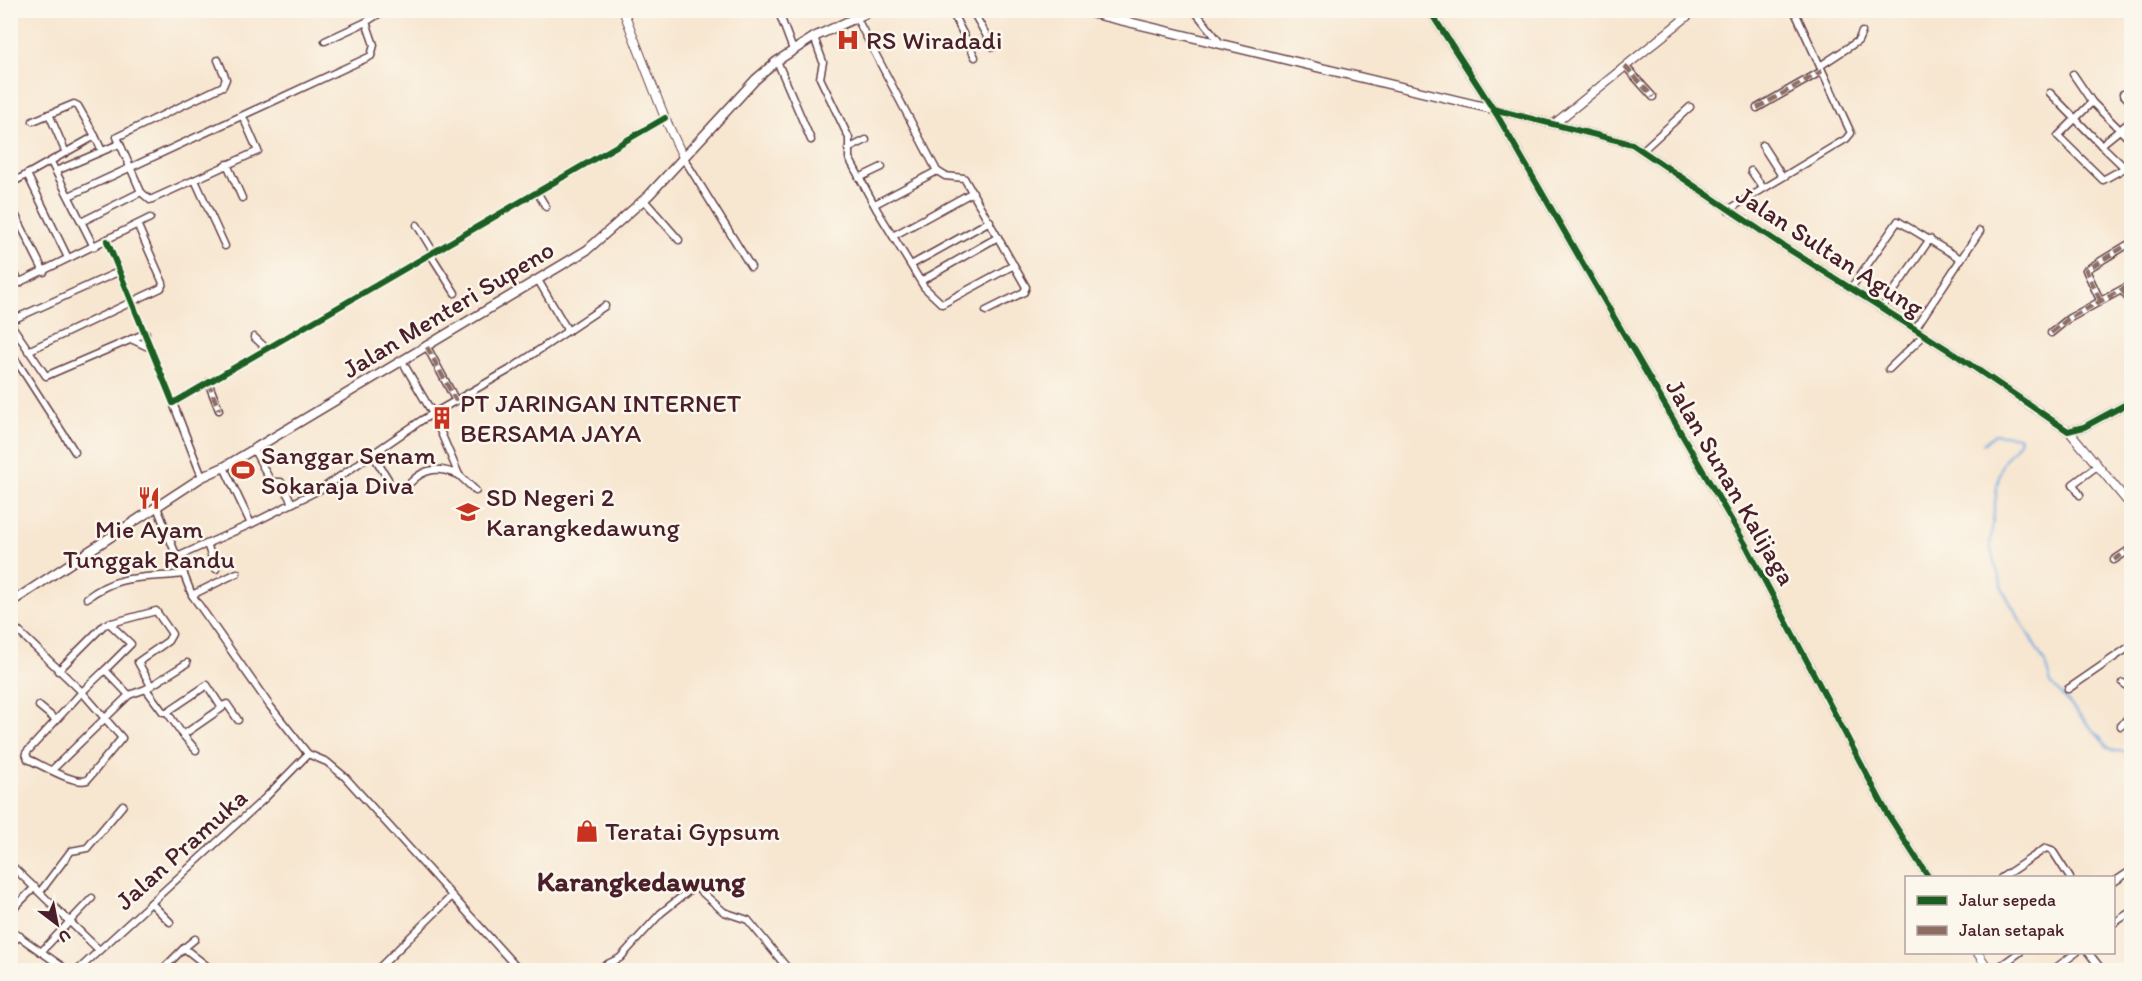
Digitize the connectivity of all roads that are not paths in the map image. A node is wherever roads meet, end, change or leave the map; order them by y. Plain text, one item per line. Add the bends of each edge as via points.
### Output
1 (385, 10) edge
2 (623, 10) edge
3 (778, 10) edge
4 (951, 10) edge
5 (972, 10) edge
6 (1078, 10) edge
7 (1194, 10) edge
8 (1429, 10) edge
9 (1695, 10) edge
10 (1794, 10) edge
11 (870, 11) edge
12 (856, 16) junction
13 (366, 22) junction
14 (1862, 32) dead end
15 (814, 37) junction
16 (325, 41) dead end
17 (1221, 44) junction
18 (993, 47) dead end
19 (793, 50) junction
20 (975, 57) dead end
21 (218, 60) dead end
22 (777, 61) junction
23 (1625, 66) junction
24 (1821, 68) junction
25 (2073, 74) dead end
26 (2050, 93) dead end
27 (2123, 94) dead end
28 (1653, 97) dead end
29 (2092, 102) junction
30 (2132, 103) edge
31 (1690, 106) dead end
32 (1757, 108) dead end
33 (1493, 109) junction
34 (49, 114) junction
35 (243, 117) junction
36 (665, 118) junction
37 (2074, 118) junction
38 (2132, 120) edge
39 (33, 121) dead end
40 (1554, 124) junction
41 (2120, 130) junction
42 (95, 136) junction
43 (811, 140) dead end
44 (866, 140) dead end
45 (2132, 142) edge
46 (119, 144) junction
47 (1762, 145) dead end
48 (2101, 145) junction
49 (848, 149) junction
50 (1643, 150) junction
51 (102, 151) junction
52 (66, 153) junction
53 (683, 157) junction
54 (51, 162) junction
55 (227, 164) junction
56 (2132, 164) edge
57 (129, 167) junction
58 (882, 167) dead end
59 (2125, 168) junction
60 (56, 171) junction
61 (938, 171) junction
62 (1751, 171) dead end
63 (27, 174) junction
64 (1782, 176) junction
65 (859, 178) junction
66 (195, 180) junction
67 (10, 184) edge
68 (1762, 188) junction
69 (141, 192) junction
70 (537, 192) junction
71 (973, 192) junction
72 (69, 196) junction
73 (242, 198) dead end
74 (644, 200) junction
75 (10, 204) edge
76 (874, 204) junction
77 (546, 207) dead end
78 (1728, 210) junction
79 (150, 218) dead end
80 (990, 220) junction
81 (82, 221) junction
82 (417, 225) dead end
83 (138, 226) junction
84 (1980, 231) dead end
85 (893, 236) junction
86 (998, 237) junction
87 (1930, 239) junction
88 (679, 240) dead end
89 (107, 241) junction
90 (2132, 242) edge
91 (225, 246) dead end
92 (94, 247) junction
93 (433, 254) junction
94 (68, 258) junction
95 (1961, 259) junction
96 (911, 265) junction
97 (1014, 265) junction
98 (10, 266) edge
99 (751, 267) dead end
100 (44, 272) junction
101 (118, 272) junction
102 (538, 280) junction
103 (921, 281) junction
104 (20, 283) junction
105 (2132, 284) edge
106 (10, 287) edge
107 (1851, 288) junction
108 (2122, 290) junction
109 (455, 293) dead end
110 (2100, 300) junction
111 (132, 302) junction
112 (2132, 304) edge
113 (605, 306) dead end
114 (1882, 308) junction
115 (986, 311) dead end
116 (10, 322) edge
117 (1915, 329) junction
118 (568, 331) junction
119 (146, 333) junction
120 (2051, 333) dead end
121 (1924, 335) junction
122 (254, 337) dead end
123 (131, 339) junction
124 (148, 347) junction
125 (427, 347) junction
126 (267, 349) junction
127 (10, 351) edge
128 (28, 351) junction
129 (402, 361) junction
130 (1889, 369) dead end
131 (208, 382) junction
132 (456, 400) junction
133 (2132, 401) edge
134 (173, 403) junction
135 (219, 410) dead end
136 (433, 414) junction
137 (2070, 431) junction
138 (254, 448) junction
139 (75, 452) dead end
140 (373, 456) junction
141 (2097, 466) junction
142 (224, 467) junction
143 (459, 475) junction
144 (202, 477) junction
145 (388, 479) dead end
146 (410, 483) dead end
147 (476, 491) dead end
148 (2080, 495) dead end
149 (291, 501) junction
150 (157, 507) junction
151 (2132, 507) edge
152 (251, 524) junction
153 (207, 544) junction
154 (2132, 548) edge
155 (177, 557) junction
156 (2114, 560) dead end
157 (216, 569) dead end
158 (237, 573) dead end
159 (184, 574) junction
160 (192, 595) junction
161 (87, 598) dead end
162 (10, 603) edge
163 (10, 623) edge
164 (109, 623) junction
165 (2132, 645) edge
166 (187, 663) dead end
167 (105, 670) junction
168 (58, 671) junction
169 (2123, 683) dead end
170 (148, 688) junction
171 (2068, 689) dead end
172 (2132, 689) edge
173 (82, 692) junction
174 (129, 694) junction
175 (39, 706) dead end
176 (222, 706) junction
177 (167, 712) junction
178 (2132, 712) edge
179 (106, 718) junction
180 (56, 720) junction
181 (238, 720) dead end
182 (2121, 726) dead end
183 (183, 735) junction
184 (196, 750) dead end
185 (308, 754) junction
186 (52, 770) junction
187 (123, 805) dead end
188 (10, 864) edge
189 (2132, 870) edge
190 (1928, 876) edge
191 (2004, 876) edge
192 (2069, 876) edge
193 (2115, 881) edge
194 (35, 887) junction
195 (40, 892) junction
196 (452, 897) junction
197 (92, 898) dead end
198 (151, 903) junction
199 (2132, 911) edge
200 (10, 912) edge
201 (69, 921) junction
202 (170, 922) dead end
203 (2115, 922) edge
204 (10, 930) edge
205 (20, 936) junction
206 (195, 939) dead end
207 (10, 944) edge
208 (184, 948) junction
209 (99, 950) junction
210 (41, 952) junction
211 (1978, 954) edge
212 (2017, 954) edge
213 (2074, 954) edge
214 (2090, 954) edge
215 (67, 970) edge
216 (78, 970) edge
217 (162, 970) edge
218 (212, 970) edge
219 (377, 970) edge
220 (519, 970) edge
221 (595, 970) edge
222 (789, 970) edge
223 (1989, 970) edge
224 (1995, 970) edge
225 (2053, 970) edge
226 (2102, 970) edge

1 - 13 street
2 - 36 street
3 - 19 street
4 - 20 street
5 - 18 street
6 - 17 main road
7 - 17 street
8 - 33 street, Jalan Sunan Kalijaga
9 - 23 street
10 - 24 street
11 - 12 main road, Jalan Menteri Supeno
12 - 15 main road, Jalan Menteri Supeno
12 - 61 street
13 - 16 street
13 - 35 street via 374,45 371,56
14 - 24 street via 1858,41
15 - 19 main road, Jalan Menteri Supeno
15 - 49 street via 823,62 820,78 849,138
17 - 33 main road
19 - 22 main road, Jalan Menteri Supeno
21 - 46 street via 226,79 223,86 117,137
22 - 43 street
22 - 53 main road, Jalan Menteri Supeno
23 - 28 street
23 - 40 street
24 - 32 street
24 - 64 street via 1851,133
25 - 29 street
26 - 37 street
27 - 30 street
29 - 37 street
29 - 41 street
31 - 50 street
33 - 40 street, Jalan Sultan Agung
33 - 190 street, Jalan Sunan Kalijaga via 1747,547 1887,813
34 - 39 street
34 - 42 street via 75,104
34 - 52 street
35 - 55 street via 258,151
35 - 57 street
36 - 53 street
36 - 70 street
37 - 48 street
37 - 59 street via 2058,136 2100,179
38 - 41 street
40 - 50 street, Jalan Sultan Agung via 1622,140
41 - 45 street
41 - 48 street
42 - 51 street
42 - 52 street
44 - 49 street
46 - 51 street
46 - 57 street
47 - 64 street
48 - 59 street
49 - 65 street
50 - 78 street, Jalan Sultan Agung
51 - 60 street
52 - 54 street
53 - 74 main road, Jalan Menteri Supeno
53 - 99 street
54 - 60 street
54 - 63 street
55 - 66 street
55 - 73 street
56 - 59 street
57 - 69 street
57 - 72 street
58 - 65 street
60 - 72 street
61 - 71 street via 945,176 964,178
61 - 76 street
62 - 68 street
63 - 67 street
63 - 94 street
64 - 68 street
65 - 76 street
66 - 69 street via 150,200
66 - 91 street
68 - 78 street
69 - 81 street
70 - 77 street
70 - 93 street
71 - 80 street
71 - 85 street
72 - 81 street
74 - 88 street
74 - 102 main road, Jalan Menteri Supeno via 587,250
75 - 100 street
76 - 85 street
78 - 107 street, Jalan Sultan Agung
79 - 83 street
80 - 86 street
80 - 96 street
81 - 92 street
82 - 93 street
83 - 89 street
83 - 111 street via 163,285
84 - 95 street
85 - 96 street
86 - 97 street
86 - 103 street
87 - 95 street
87 - 107 street via 1897,222
87 - 114 street
89 - 92 street
89 - 101 street
90 - 110 street via 2086,270
92 - 94 street
93 - 109 street
93 - 126 street
94 - 100 street
95 - 117 street
96 - 103 street
97 - 103 street via 942,304
97 - 115 street via 1027,289
98 - 104 street
100 - 104 street
101 - 111 street
101 - 116 street
102 - 118 street
102 - 125 main road, Jalan Menteri Supeno
104 - 106 street
105 - 108 street
107 - 114 street, Jalan Sultan Agung
108 - 110 street
108 - 112 street
110 - 120 street
111 - 119 street
111 - 128 street
113 - 118 street
114 - 117 street, Jalan Sultan Agung
116 - 128 street
117 - 121 street, Jalan Sultan Agung
118 - 132 street
119 - 123 street
119 - 124 street
121 - 130 street
121 - 137 street, Jalan Sultan Agung
122 - 126 street
123 - 124 street
123 - 128 street via 46,376
124 - 134 street
125 - 129 main road, Jalan Menteri Supeno
125 - 132 street
126 - 131 street
127 - 139 street
129 - 136 street
129 - 138 main road, Jalan Menteri Supeno
131 - 134 street
131 - 135 street
132 - 136 street
133 - 137 street
134 - 144 street
136 - 140 street
136 - 143 street
137 - 141 street, Jalan Sultan Agung
138 - 142 main road, Jalan Menteri Supeno
138 - 149 street via 272,482 281,482
140 - 145 street
140 - 149 street via 324,488
141 - 148 street via 2073,484
141 - 151 street, Jalan Sultan Agung
142 - 144 main road, Jalan Menteri Supeno
142 - 152 street
143 - 146 street via 431,469
143 - 147 street
144 - 150 main road, Jalan Menteri Supeno
149 - 152 street
150 - 155 street
150 - 162 main road, Jalan Menteri Supeno
152 - 153 street
153 - 155 street
153 - 157 street
154 - 156 street
155 - 159 street
158 - 160 street
159 - 160 street
159 - 161 street via 120,579
160 - 185 street
163 - 168 street
164 - 167 street via 131,644
164 - 168 street
164 - 170 street via 153,610 171,630 171,637 138,662
165 - 171 street
166 - 170 street
167 - 173 street
167 - 174 street
168 - 173 street
169 - 172 street
170 - 174 street
170 - 177 street via 163,712
173 - 179 street
173 - 180 street
174 - 179 street
175 - 180 street
176 - 177 street via 207,685
176 - 181 street via 227,704
176 - 183 street
177 - 183 street
178 - 182 street
179 - 186 street
179 - 186 street via 122,738 95,774 81,782
180 - 186 street via 26,755
183 - 184 street
185 - 196 street via 327,762 345,777
185 - 198 street, Jalan Pramuka
187 - 195 street via 87,848 70,851
188 - 194 street
189 - 193 street
191 - 192 street via 2046,848 2052,850
194 - 195 street
194 - 200 street
195 - 201 street
196 - 219 street
196 - 220 street
197 - 201 street
198 - 202 street
198 - 209 street, Jalan Pramuka
199 - 203 street
201 - 209 street
201 - 210 street
204 - 205 street
205 - 207 street
205 - 210 street
206 - 208 street
208 - 217 street
208 - 218 street
209 - 216 street, Jalan Pramuka
210 - 215 street
211 - 223 street
212 - 224 street
213 - 225 street
214 - 226 street
221 - 222 street via 620,958 661,914 695,886 724,912 748,920

